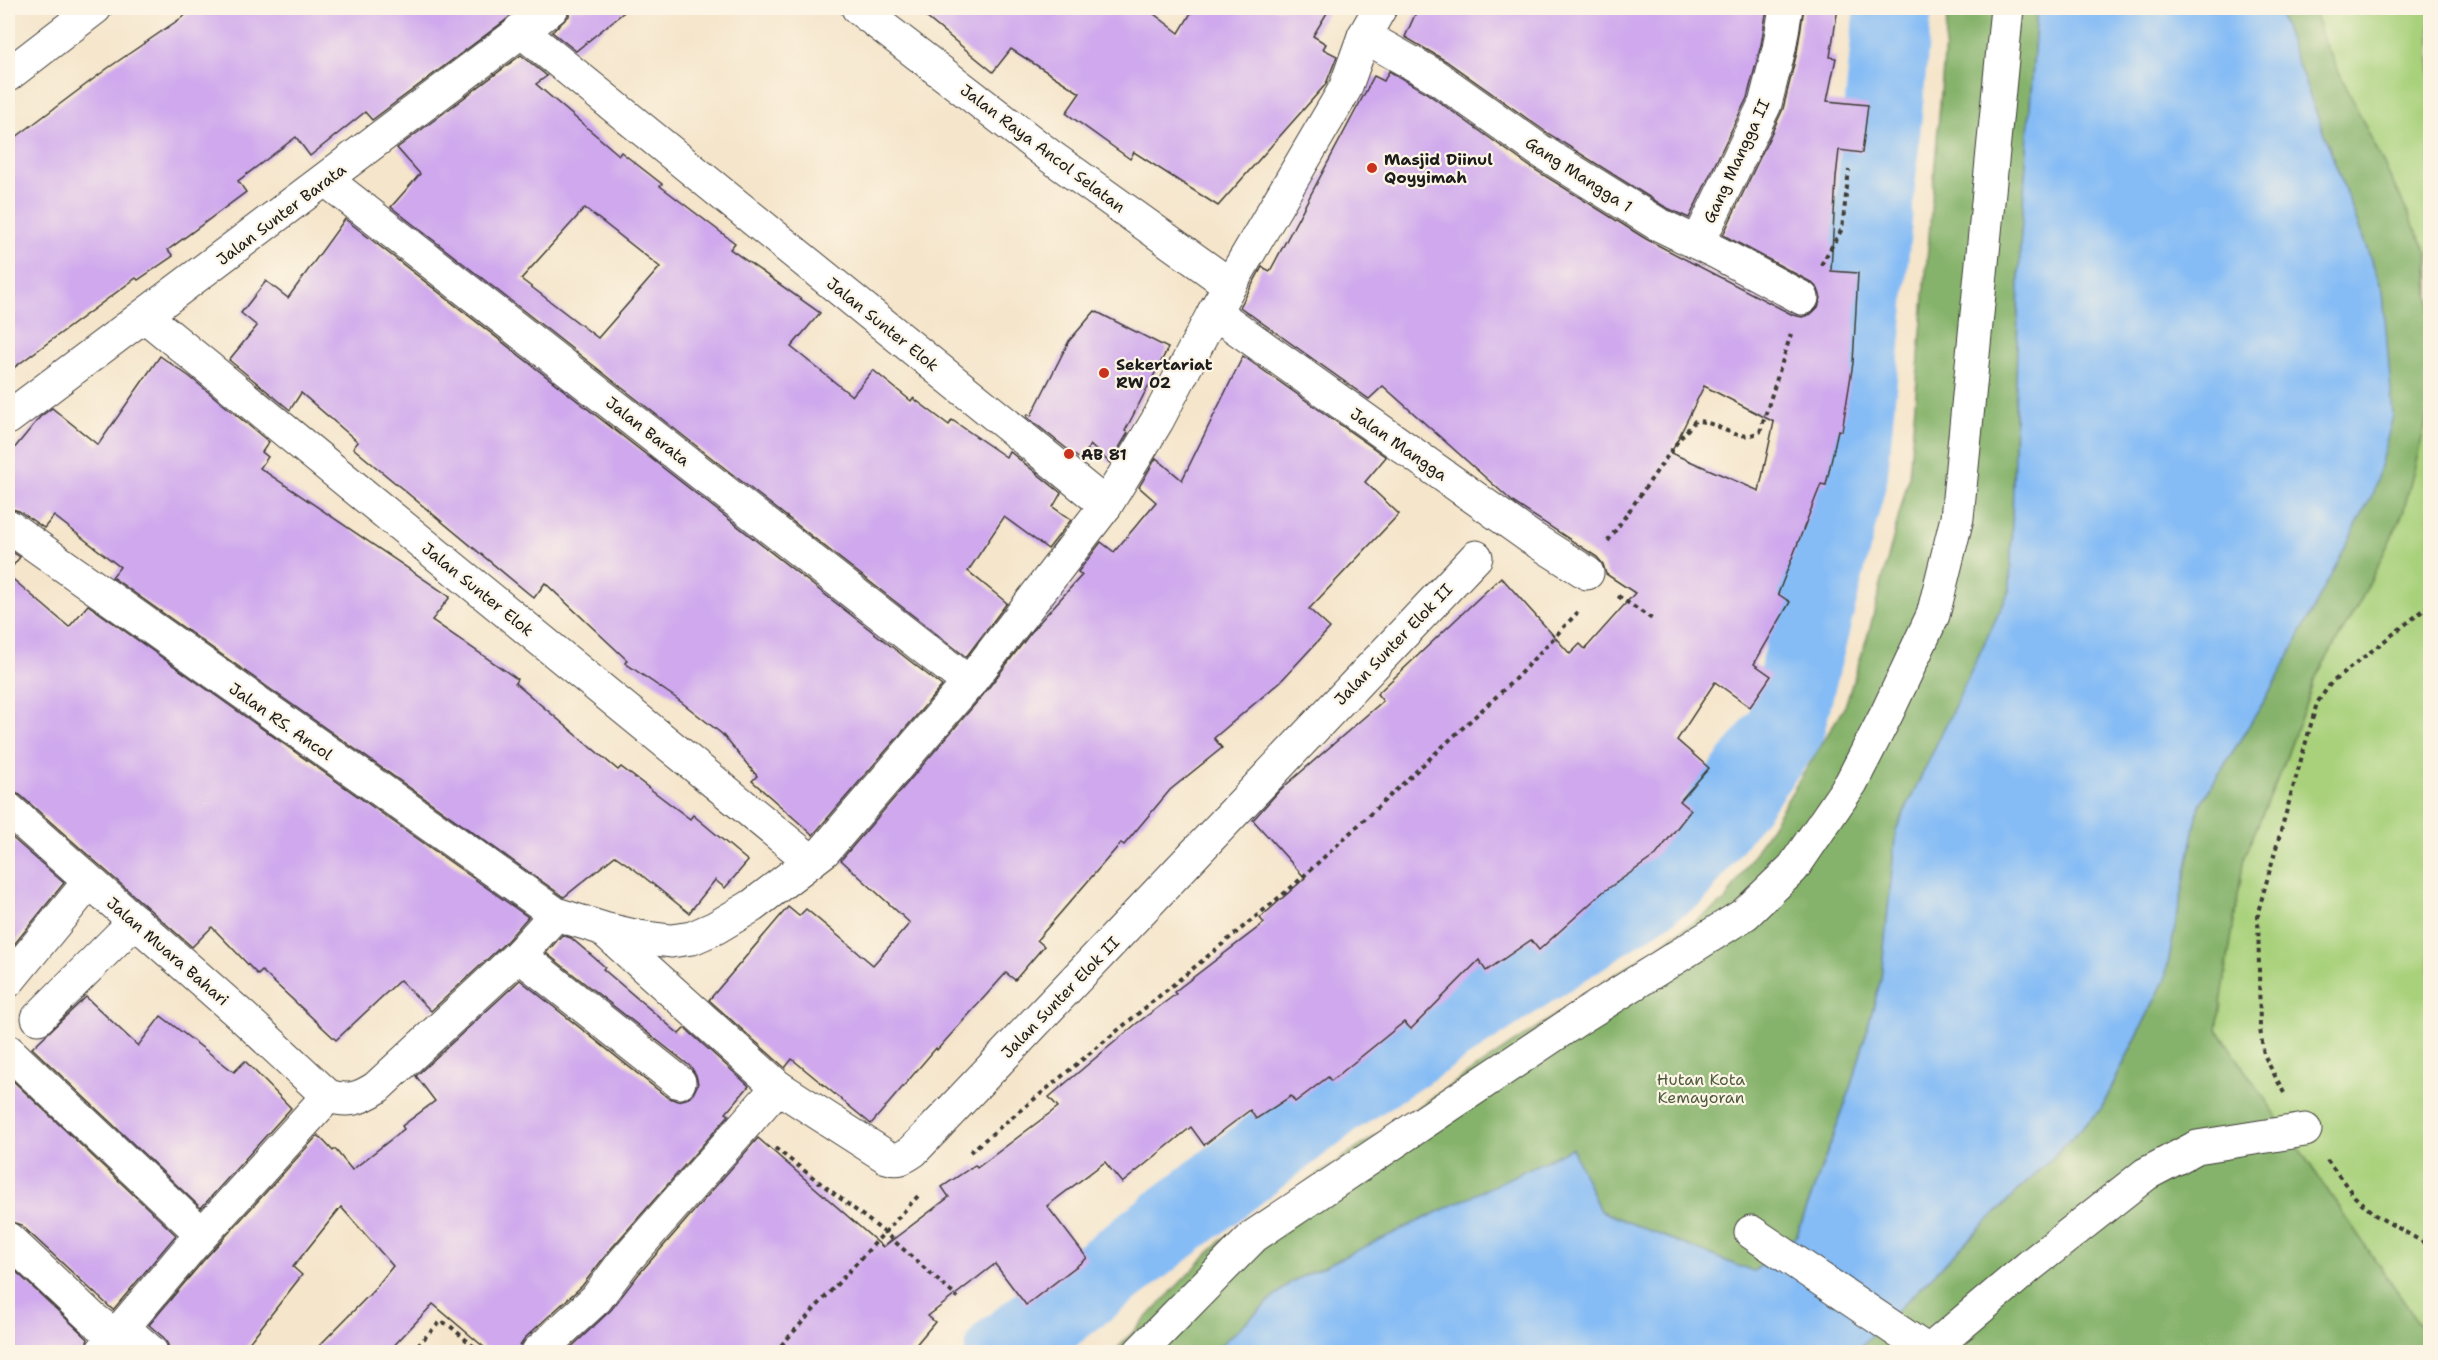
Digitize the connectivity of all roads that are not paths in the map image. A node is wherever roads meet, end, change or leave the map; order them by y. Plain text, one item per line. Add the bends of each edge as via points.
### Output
1 (95, 8) edge
2 (552, 8) edge
3 (1380, 8) edge
4 (1786, 8) edge
5 (2007, 8) edge
6 (872, 11) edge
7 (520, 30) junction
8 (1364, 36) junction
9 (8, 75) edge
10 (326, 180) junction
11 (1698, 243) junction
12 (1222, 298) junction
13 (1802, 298) road end
14 (145, 316) junction
15 (8, 418) edge
16 (1106, 506) junction
17 (8, 526) edge
18 (1476, 557) dead end
19 (1595, 579) road end
20 (969, 683) junction
21 (8, 809) edge
22 (811, 861) junction
23 (89, 882) junction
24 (556, 914) junction
25 (135, 921) junction
26 (604, 929) junction
27 (519, 955) junction
28 (8, 981) edge
29 (38, 1018) dead end
30 (8, 1052) edge
31 (679, 1082) dead end
32 (778, 1087) junction
33 (328, 1095) junction
34 (2305, 1130) road end
35 (202, 1234) junction
36 (8, 1239) edge
37 (1763, 1241) dead end
38 (113, 1339) edge
39 (1929, 1352) edge
40 (151, 1353) edge
41 (537, 1353) edge
42 (1140, 1353) edge

1 - 9 street
2 - 7 street, Jalan Sunter Barata
3 - 8 street
4 - 11 street, Gang Mangga II via 1765,104
5 - 42 street via 1957,518 1933,615 1851,783 1793,868 1745,914 1578,1019 1254,1236
6 - 12 street, Jalan Raya Ancol Selatan
7 - 10 street, Jalan Sunter Barata
7 - 16 street, Jalan Sunter Elok
8 - 11 street, Gang Mangga 1 via 1435,76 1539,150 1656,223
8 - 12 street via 1345,89
10 - 14 street, Jalan Sunter Barata
10 - 20 street, Jalan Barata
11 - 13 street, Gang Mangga 1
12 - 16 street via 1157,421
12 - 19 street, Jalan Mangga via 1530,537
14 - 15 street, Jalan Sunter Barata
14 - 22 street, Jalan Sunter Elok
16 - 20 street
17 - 24 street, Jalan RS. Ancol
18 - 32 street, Jalan Sunter Elok II via 913,1151 895,1160 886,1157
20 - 22 street via 824,851
21 - 23 street, Jalan Muara Bahari
22 - 26 street via 753,906 692,938 671,941
23 - 25 street, Jalan Muara Bahari
23 - 28 street
24 - 26 street
24 - 27 street
25 - 29 street
25 - 33 street, Jalan Muara Bahari
26 - 32 street, Jalan Sunter Elok II
27 - 31 street
27 - 33 street via 376,1088 351,1100
30 - 35 street
32 - 41 street via 622,1263 596,1299
33 - 35 street
34 - 39 street via 2197,1147 2146,1174
35 - 38 street
36 - 38 street
37 - 39 street
38 - 40 street

